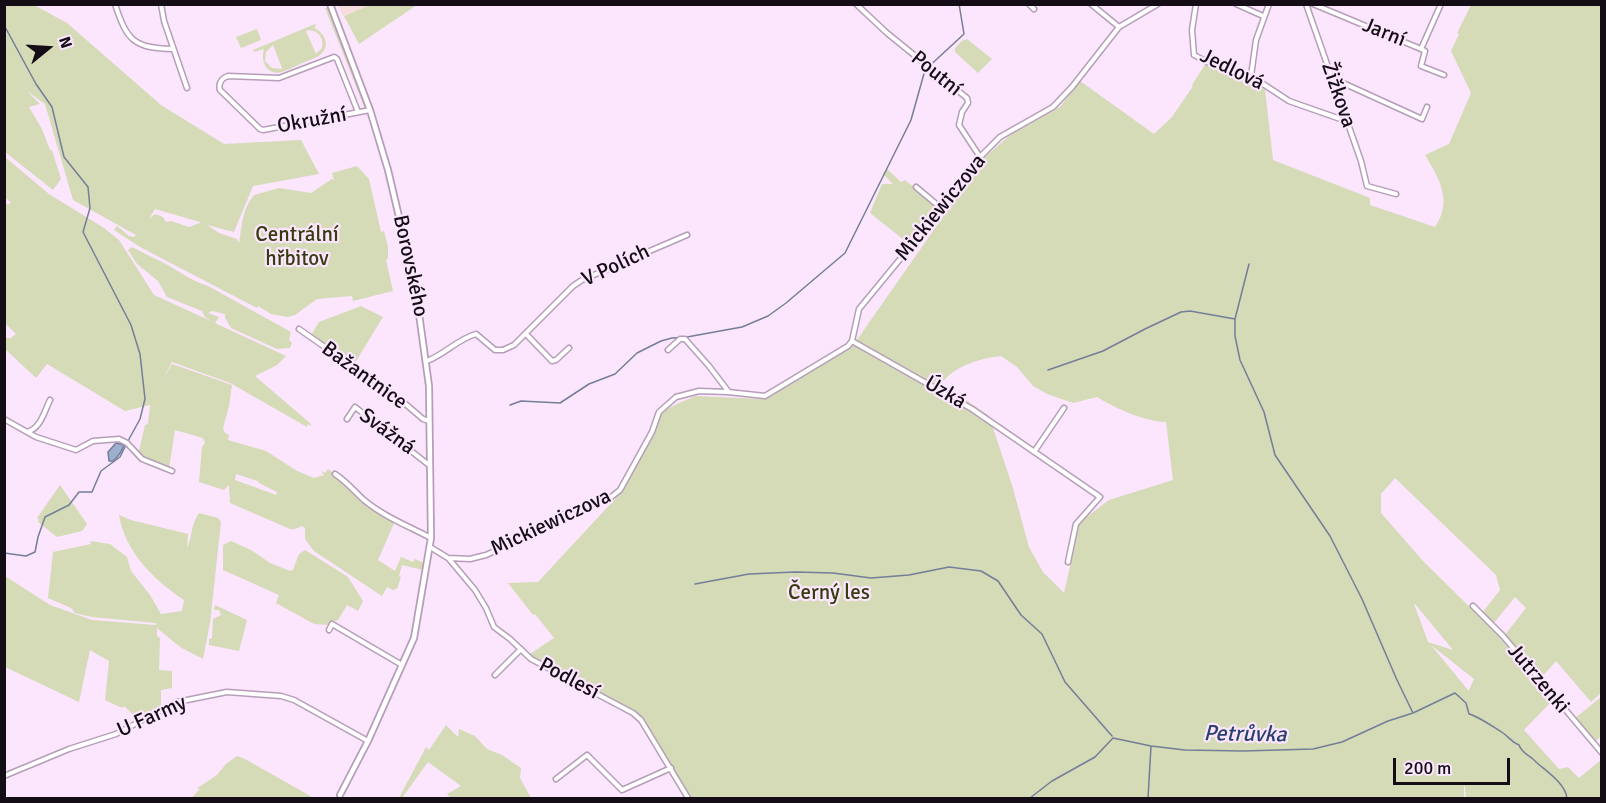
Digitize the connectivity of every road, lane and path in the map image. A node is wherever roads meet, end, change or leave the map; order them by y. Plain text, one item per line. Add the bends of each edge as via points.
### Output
1 (115, 4) edge
2 (161, 4) edge
3 (330, 4) edge
4 (856, 4) edge
5 (1029, 4) edge
6 (1092, 4) edge
7 (1158, 4) edge
8 (1196, 4) edge
9 (1236, 4) edge
10 (1269, 4) edge
11 (1306, 4) edge
12 (1313, 4) edge
13 (1441, 4) edge
14 (1035, 9) dead end
15 (1263, 16) junction
16 (1119, 27) junction
17 (173, 49) junction
18 (1421, 49) junction
19 (1444, 75) dead end
20 (1251, 76) junction
21 (1331, 78) junction
22 (187, 88) dead end
23 (1427, 107) dead end
24 (370, 110) junction
25 (358, 112) junction
26 (1347, 122) junction
27 (980, 157) junction
28 (916, 188) dead end
29 (1396, 194) dead end
30 (941, 208) junction
31 (687, 235) dead end
32 (299, 329) dead end
33 (526, 334) junction
34 (852, 341) junction
35 (569, 348) dead end
36 (668, 350) dead end
37 (427, 361) junction
38 (728, 392) junction
39 (50, 400) dead end
40 (1064, 408) dead end
41 (4, 419) edge
42 (347, 419) dead end
43 (429, 421) junction
44 (27, 432) junction
45 (1034, 452) junction
46 (430, 465) junction
47 (172, 471) dead end
48 (335, 474) dead end
49 (431, 538) junction
50 (430, 547) junction
51 (448, 558) junction
52 (1068, 562) dead end
53 (1473, 606) dead end
54 (329, 630) dead end
55 (521, 649) junction
56 (403, 666) junction
57 (495, 675) dead end
58 (368, 741) junction
59 (1602, 753) edge
60 (670, 768) junction
61 (4, 776) edge
62 (556, 779) dead end
63 (339, 797) edge
64 (688, 798) edge

1 - 17 street via 134,41 141,46
2 - 17 street
3 - 24 main road, Borovského
4 - 27 street, Poutní via 967,98 959,125
5 - 14 street
6 - 16 street
7 - 16 street, Mickiewiczova
8 - 20 street, Jedlová via 1194,55
9 - 15 street
10 - 15 street
11 - 21 street, Žižkova
12 - 18 street, Jarní
13 - 18 street
15 - 20 street
16 - 27 street, Mickiewiczova via 1053,107 1000,137
17 - 22 street
18 - 19 street via 1425,51 1421,66
20 - 26 street, Jedlová via 1288,101
21 - 23 street via 1422,119
21 - 26 street, Žižkova
24 - 25 street, Okružní
24 - 37 main road, Borovského via 403,230
25 - 25 street, Okružní via 337,59 332,57 279,78 228,76 219,85 263,130
26 - 29 street, Žižkova via 1367,186
27 - 30 street, Mickiewiczova
28 - 30 street
30 - 34 street, Mickiewiczova via 859,309
31 - 33 street, V Polích via 582,280
32 - 43 street, Bažantnice
33 - 35 street via 552,361
33 - 37 street, V Polích via 503,350 495,350 476,334 467,336
34 - 38 street, Mickiewiczova via 765,396
34 - 45 street, Úzká via 942,390
36 - 38 street via 685,339
37 - 43 main road, Borovského
38 - 51 street, Mickiewiczova via 684,394 663,407 620,490 610,498 571,510 534,533 486,555 461,560
39 - 44 street via 34,430
40 - 45 street
41 - 44 street
42 - 46 street, Svážná via 355,407
43 - 46 main road, Borovského
44 - 47 street via 76,450 93,441 118,439 141,459
45 - 52 street, Úzká via 1100,497 1076,524
46 - 49 main road, Borovského
48 - 49 street via 378,509
49 - 50 main road, Borovského
50 - 51 street
50 - 56 main road, Borovského via 414,638
51 - 55 street, Podlesí via 475,590 494,627
53 - 59 street, Jutrzenki
54 - 56 street via 332,624
55 - 57 street
55 - 60 street, Podlesí via 531,659 633,713
56 - 58 main road, Borovského
58 - 61 street, U Farmy via 294,700 227,692 177,702 116,734
58 - 63 main road, Borovského
60 - 62 street via 622,790 587,755
60 - 64 street, Podlesí

